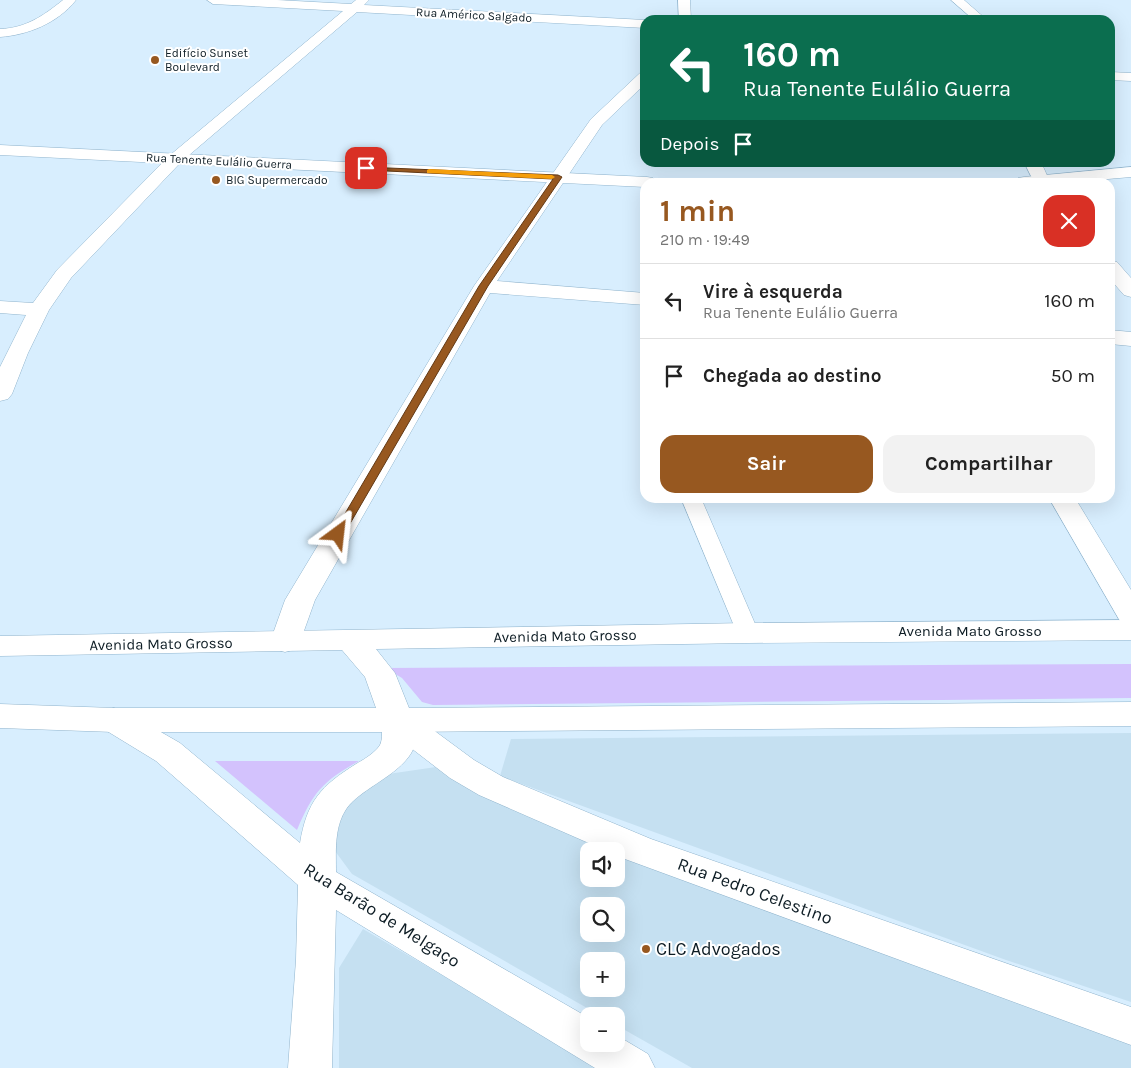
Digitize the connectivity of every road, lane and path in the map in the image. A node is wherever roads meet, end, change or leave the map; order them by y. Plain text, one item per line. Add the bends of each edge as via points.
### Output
1 (70, 0) edge
2 (213, 0) edge
3 (684, 0) edge
4 (957, 0) edge
5 (357, 4) edge
6 (685, 15) edge
7 (975, 15) edge
8 (640, 24) edge
9 (0, 33) edge
10 (1115, 76) edge
11 (1131, 77) edge
12 (640, 82) edge
13 (0, 150) edge
14 (174, 159) junction
15 (1131, 172) edge
16 (558, 177) junction
17 (1074, 178) edge
18 (640, 182) edge
19 (1115, 260) edge
20 (1131, 262) edge
21 (1115, 272) edge
22 (484, 286) junction
23 (1131, 290) edge
24 (640, 299) edge
25 (0, 307) edge
26 (39, 310) junction
27 (1115, 337) edge
28 (1131, 338) edge
29 (0, 394) edge
30 (693, 503) edge
31 (1065, 503) edge
32 (1131, 614) edge
33 (1131, 630) edge
34 (748, 633) junction
35 (350, 640) junction
36 (285, 642) junction
37 (0, 646) edge
38 (1131, 714) edge
39 (0, 716) edge
40 (114, 720) junction
41 (397, 720) junction
42 (318, 880) junction
43 (1131, 1026) edge
44 (580, 1036) edge
45 (607, 1052) edge
46 (310, 1068) edge
47 (634, 1068) edge

1 - 9 street via 31,29
2 - 5 street, Rua Américo Salgado
3 - 6 street
4 - 7 street
5 - 8 street, Rua Américo Salgado
5 - 14 street
10 - 11 street
12 - 16 street via 596,122
13 - 14 street, Rua Tenente Eulálio Guerra
14 - 16 street, Rua Tenente Eulálio Guerra
14 - 26 street via 64,274
15 - 17 street
16 - 18 street, Rua Tenente Eulálio Guerra
16 - 22 street
19 - 20 street
21 - 23 street
22 - 24 street
22 - 36 street via 300,600
25 - 26 street
26 - 29 street
27 - 28 street
30 - 34 lane
31 - 32 street
33 - 34 street, Avenida Mato Grosso
34 - 35 street, Avenida Mato Grosso
35 - 36 street, Avenida Mato Grosso
35 - 41 street via 379,673
36 - 37 street, Avenida Mato Grosso
38 - 41 street
39 - 40 street
40 - 41 street
40 - 42 street, Rua Barão de Melgaço via 168,752
41 - 42 street via 396,748 331,802 319,837
41 - 43 street, Rua Pedro Celestino via 454,764 491,786 638,849
42 - 44 street, Rua Barão de Melgaço
42 - 46 street
45 - 47 street

